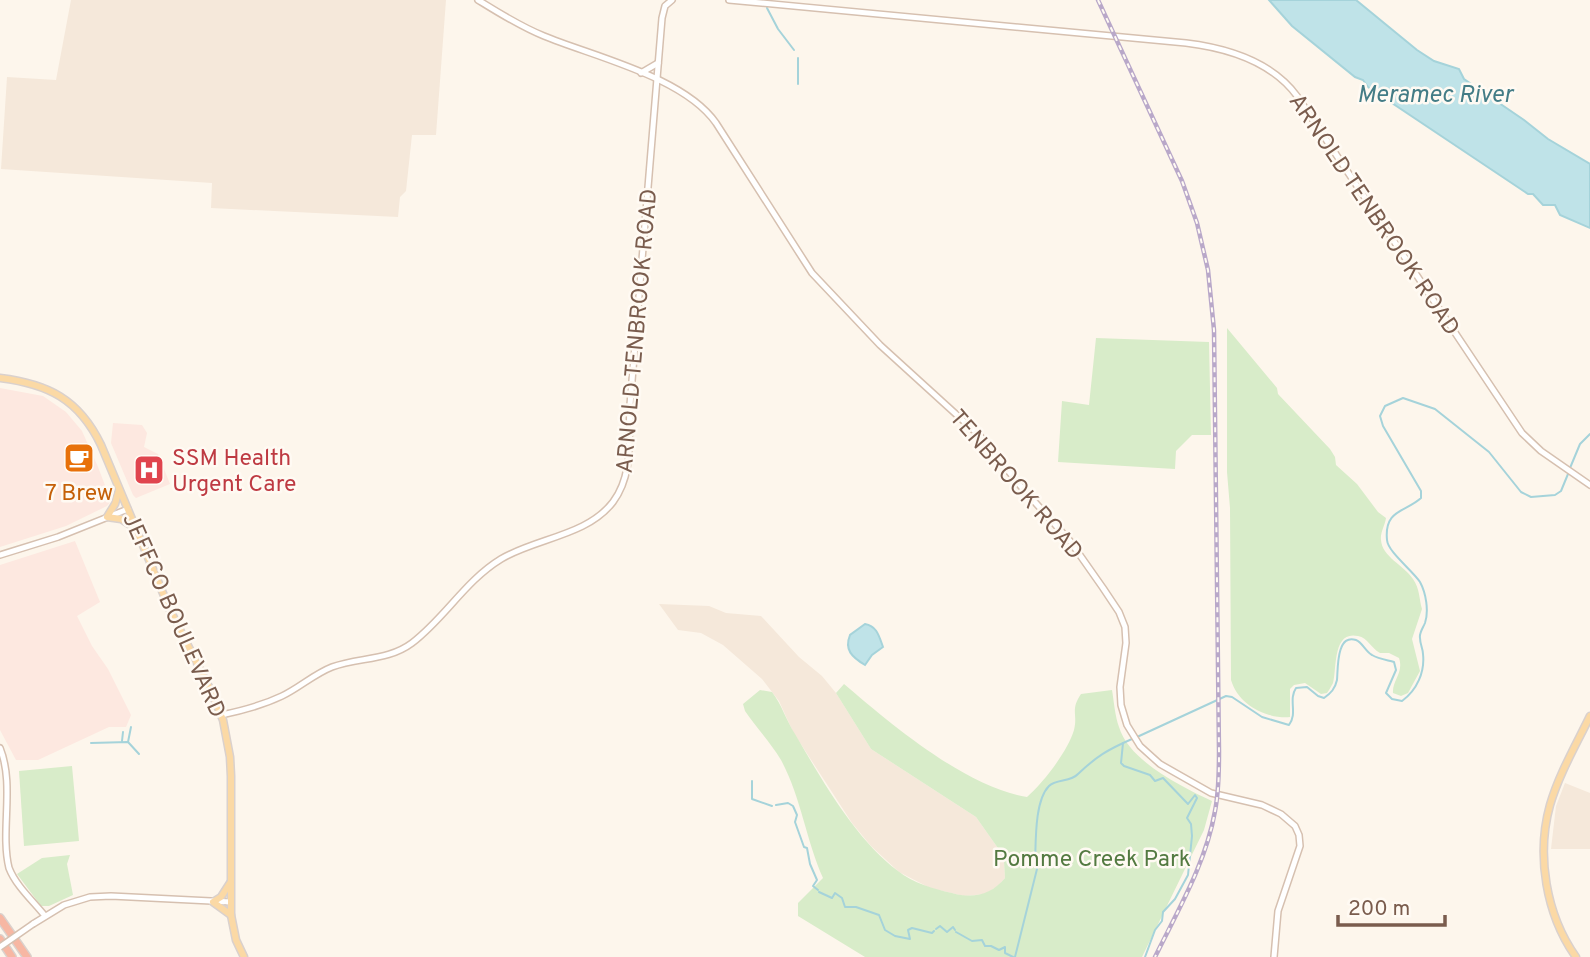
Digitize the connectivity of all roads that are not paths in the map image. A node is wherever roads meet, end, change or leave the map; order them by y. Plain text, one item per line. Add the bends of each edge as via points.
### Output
1 (478, 0) edge
2 (673, 0) edge
3 (729, 0) edge
4 (812, 0) edge
5 (811, 8) junction
6 (658, 63) junction
7 (641, 73) junction
8 (657, 79) junction
9 (667, 84) junction
10 (656, 90) junction
11 (0, 378) edge
12 (1589, 484) edge
13 (119, 490) junction
14 (128, 509) junction
15 (107, 517) junction
16 (136, 528) junction
17 (0, 555) edge
18 (221, 715) junction
19 (1590, 716) edge
20 (0, 748) edge
21 (231, 881) junction
22 (213, 902) junction
23 (231, 902) junction
24 (231, 915) junction
25 (45, 916) junction
26 (0, 918) edge
27 (0, 939) edge
28 (0, 947) edge
29 (12, 957) edge
30 (27, 957) edge
31 (244, 957) edge
32 (1274, 957) edge
33 (1576, 957) edge

1 - 7 street, TENBROOK ROAD via 537,34
2 - 6 street, ARNOLD TENBROOK ROAD via 663,13
3 - 5 street, ARNOLD TENBROOK ROAD
4 - 5 street
5 - 12 street, ARNOLD TENBROOK ROAD via 1186,43 1271,71 1300,100 1520,430
6 - 7 street
6 - 8 street, ARNOLD TENBROOK ROAD
7 - 8 street, TENBROOK ROAD
8 - 9 street, TENBROOK ROAD
8 - 10 street, ARNOLD TENBROOK ROAD
9 - 10 street
9 - 32 street, TENBROOK ROAD via 712,117 812,273 880,345 980,436 1081,556 1125,627 1121,705 1133,736 1151,758 1211,793 1268,807 1295,826 1300,846 1278,911
10 - 18 street, ARNOLD TENBROOK ROAD via 628,463 616,498 584,525 523,548 489,567 402,650 333,667 278,698
11 - 13 main road, JEFFCO BOULEVARD via 44,387 76,408 96,435
13 - 14 main road, JEFFCO BOULEVARD
13 - 15 main road
14 - 15 street
14 - 16 main road, JEFFCO BOULEVARD
15 - 16 main road
15 - 17 street
16 - 18 main road, JEFFCO BOULEVARD
18 - 21 main road, JEFFCO BOULEVARD via 230,757
19 - 33 main road via 1555,791 1545,842 1549,894
20 - 25 street via 5,769 7,861 18,884
21 - 22 main road
21 - 23 main road, JEFFCO BOULEVARD
22 - 23 street
22 - 24 main road
22 - 25 street via 98,896 71,902
23 - 24 main road, JEFFCO BOULEVARD
24 - 31 main road, JEFFCO BOULEVARD
25 - 28 street, bridge
26 - 30 highway
27 - 29 highway

